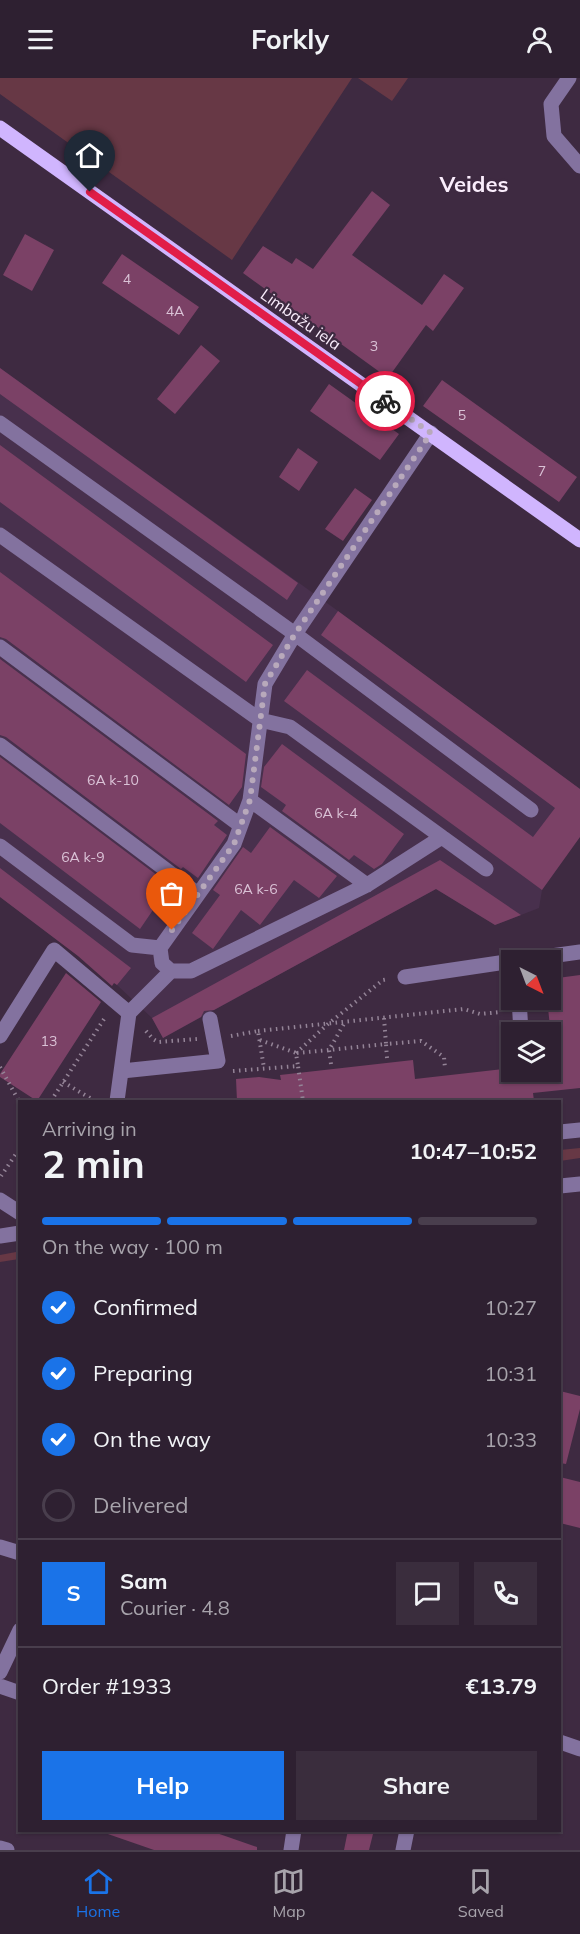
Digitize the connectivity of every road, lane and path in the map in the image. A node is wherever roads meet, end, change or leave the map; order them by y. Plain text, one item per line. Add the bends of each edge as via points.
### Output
1 (569, 78) edge
2 (0, 128) edge
3 (580, 166) edge
4 (0, 423) edge
5 (431, 433) junction
6 (0, 535) edge
7 (580, 540) edge
8 (295, 634) junction
9 (0, 647) edge
10 (260, 720) junction
11 (0, 745) edge
12 (250, 800) junction
13 (531, 810) dead end
14 (240, 825) junction
15 (442, 837) junction
16 (0, 846) edge
17 (486, 869) dead end
18 (367, 885) junction
19 (198, 894) junction
20 (159, 948) junction
21 (580, 952) edge
22 (561, 955) edge
23 (501, 964) edge
24 (171, 971) junction
25 (405, 977) joint
26 (116, 1002) junction
27 (501, 1009) edge
28 (129, 1013) junction
29 (384, 1018) junction
30 (210, 1019) dead end
31 (345, 1022) junction
32 (328, 1024) junction
33 (258, 1031) junction
34 (0, 1036) edge
35 (214, 1039) junction
36 (260, 1040) junction
37 (386, 1044) junction
38 (329, 1050) junction
39 (296, 1053) junction
40 (387, 1058) dead end
41 (331, 1064) dead end
42 (298, 1066) dead end
43 (0, 1067) edge
44 (264, 1068) dead end
45 (446, 1068) dead end
46 (122, 1071) junction
47 (63, 1082) junction
48 (18, 1100) edge
49 (52, 1100) edge
50 (93, 1100) edge
51 (117, 1100) edge
52 (580, 1130) edge
53 (561, 1132) edge
54 (18, 1151) edge
55 (1, 1176) edge
56 (580, 1184) edge
57 (561, 1186) edge
58 (0, 1200) edge
59 (18, 1212) edge
60 (18, 1233) edge
61 (0, 1236) edge
62 (0, 1547) edge
63 (18, 1552) edge
64 (18, 1634) edge
65 (0, 1672) edge
66 (0, 1686) edge
67 (18, 1692) edge
68 (561, 1742) edge
69 (580, 1749) edge
70 (294, 1832) edge
71 (407, 1832) edge
72 (0, 1848) edge
73 (7, 1850) edge
74 (291, 1850) edge
75 (403, 1850) edge

1 - 3 street via 551,104 554,136
2 - 5 main road, Limbažu iela
4 - 8 street
5 - 7 main road, Limbažu iela
5 - 8 street
6 - 10 street
8 - 10 street via 265,684
8 - 13 street
9 - 14 street
10 - 12 street
10 - 15 street via 290,727
11 - 19 street
12 - 14 street
12 - 18 street
14 - 19 street via 234,844
15 - 17 street
15 - 18 street
16 - 20 street via 132,945
18 - 24 street via 191,971
19 - 20 street
20 - 24 street via 162,963
21 - 22 street
23 - 25 street
24 - 28 street
25 - 32 path via 383,980
26 - 28 street
26 - 34 street via 54,950
26 - 47 path
27 - 29 path via 480,1014 464,1009
28 - 35 path via 158,1042
28 - 46 street
29 - 31 path
29 - 37 path
30 - 35 street
31 - 32 path
31 - 38 path
32 - 33 path
32 - 39 path
33 - 35 path
33 - 36 path
35 - 46 street via 218,1060
36 - 39 path
36 - 44 path
37 - 38 path
37 - 40 path
37 - 45 path via 421,1041 444,1057
38 - 39 path
38 - 41 path
39 - 42 path
43 - 48 path
46 - 51 street
47 - 49 path
47 - 50 path
52 - 53 street
54 - 55 path
56 - 57 street
58 - 59 street
60 - 61 street
62 - 63 street
64 - 65 street
66 - 67 street
68 - 69 street
70 - 74 street
71 - 75 street
72 - 73 street

